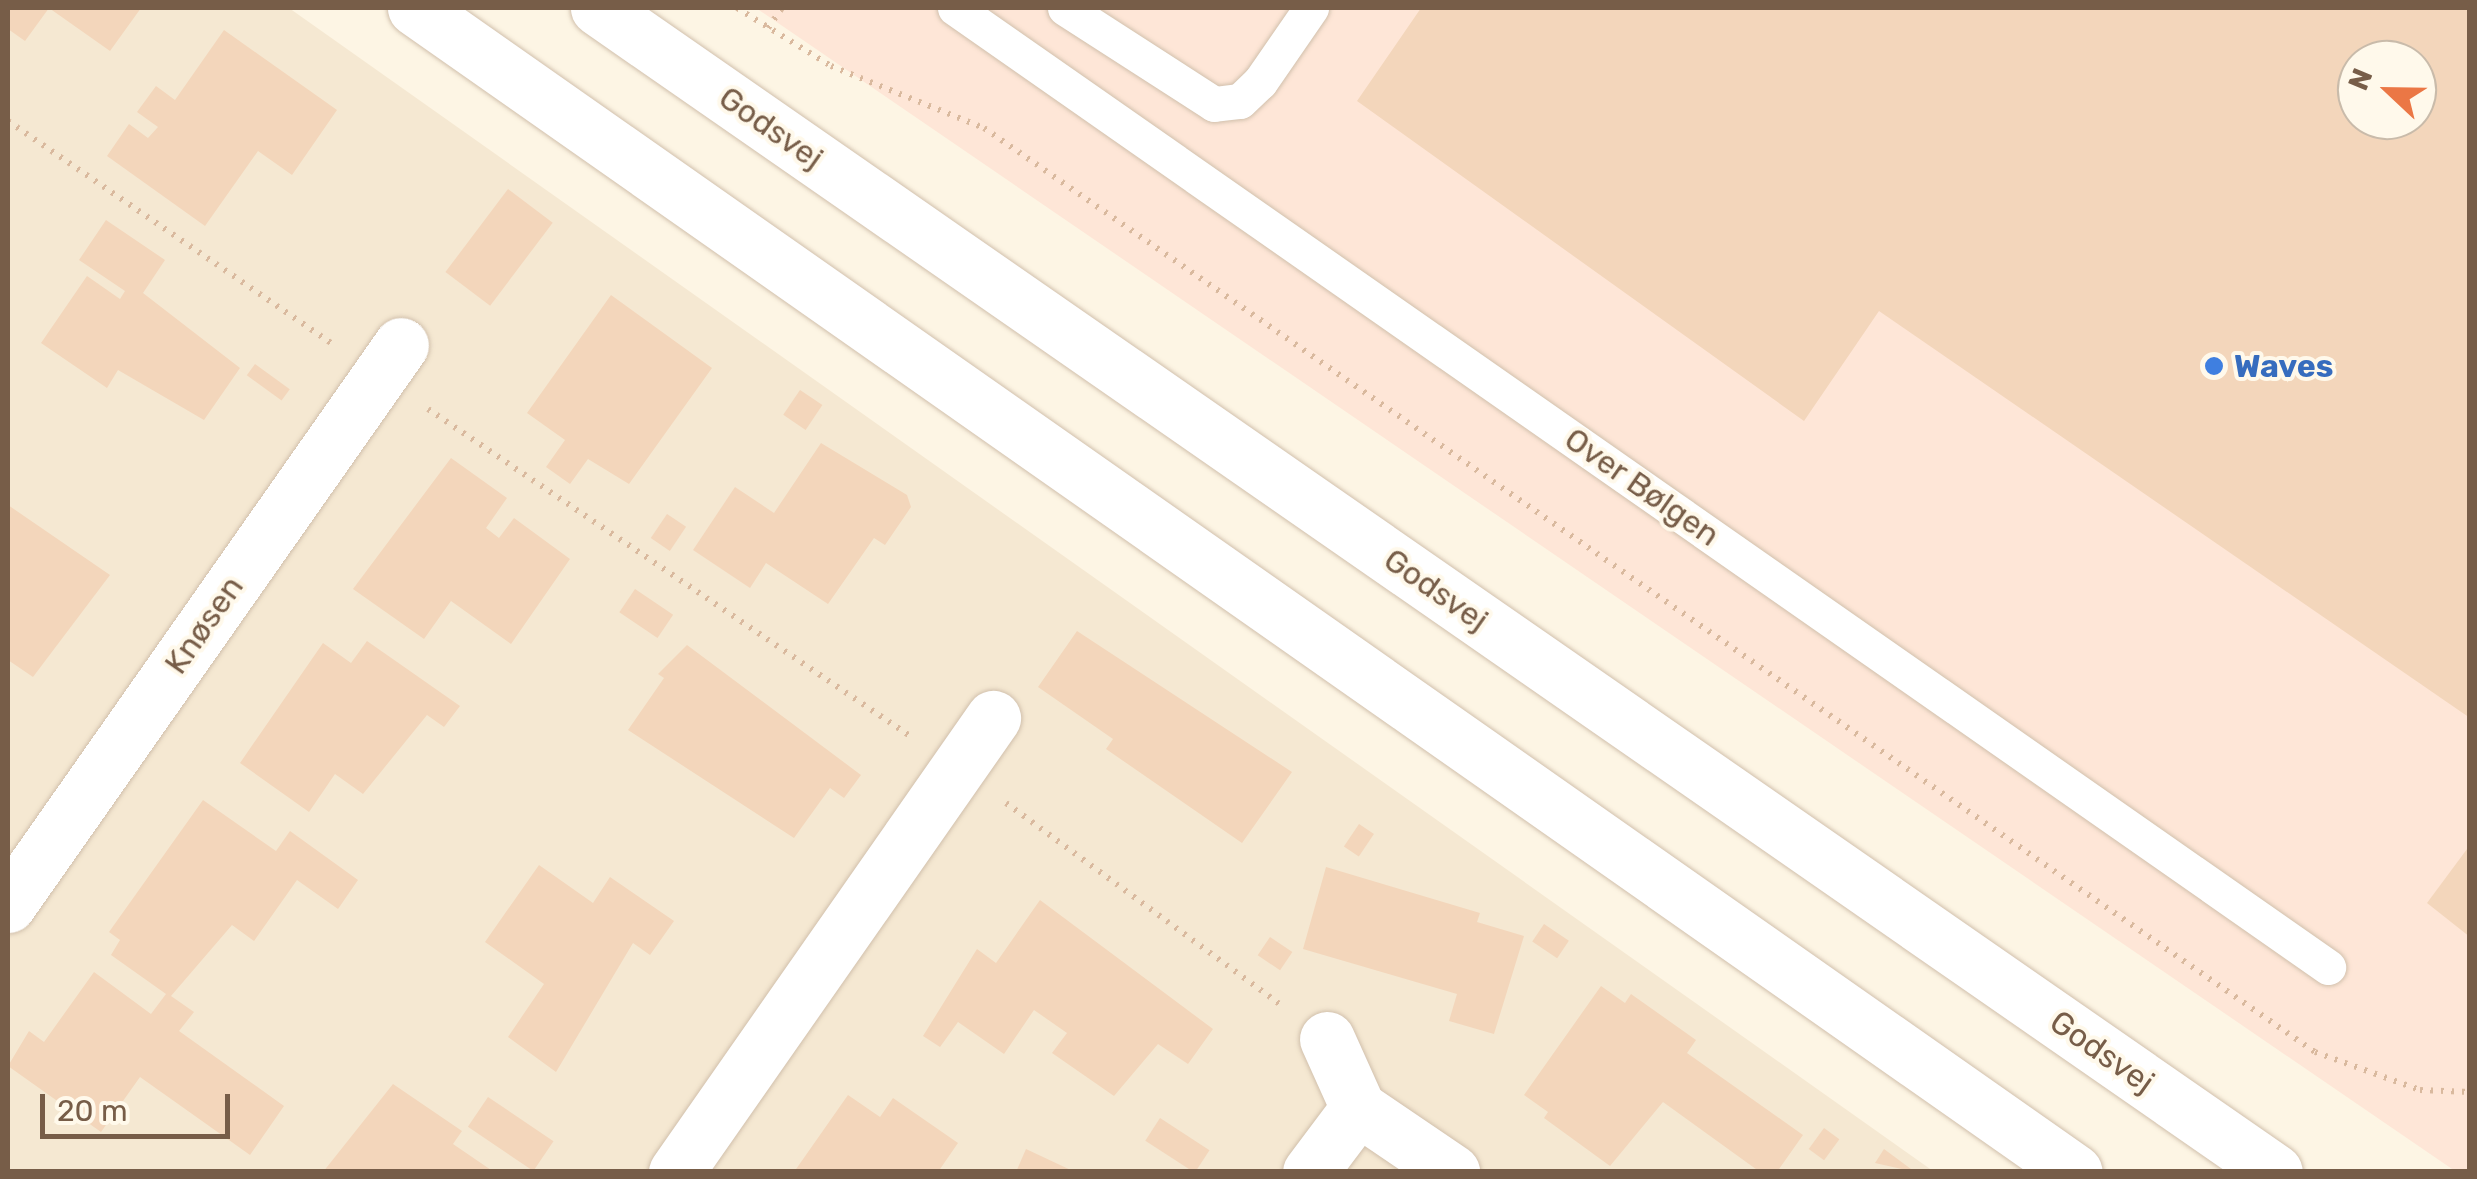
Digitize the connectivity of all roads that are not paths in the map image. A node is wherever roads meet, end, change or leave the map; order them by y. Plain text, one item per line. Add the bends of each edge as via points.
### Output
1 (415, 8) edge
2 (598, 8) edge
3 (956, 8) edge
4 (1065, 8) edge
5 (1311, 8) edge
6 (390, 360) road end
7 (993, 718) dead end
8 (8, 905) edge
9 (2328, 968) dead end
10 (1328, 1039) road end
11 (1358, 1108) junction
12 (676, 1172) edge
13 (1310, 1172) edge
14 (1452, 1172) edge
15 (2075, 1172) edge
16 (2275, 1172) edge

1 - 15 street
2 - 16 street, Godsvej
3 - 9 lane, Over Bølgen
4 - 5 lane via 1214,104 1240,100 1260,82
6 - 8 street, Knøsen
7 - 12 street
10 - 11 street
11 - 13 street
11 - 14 street

